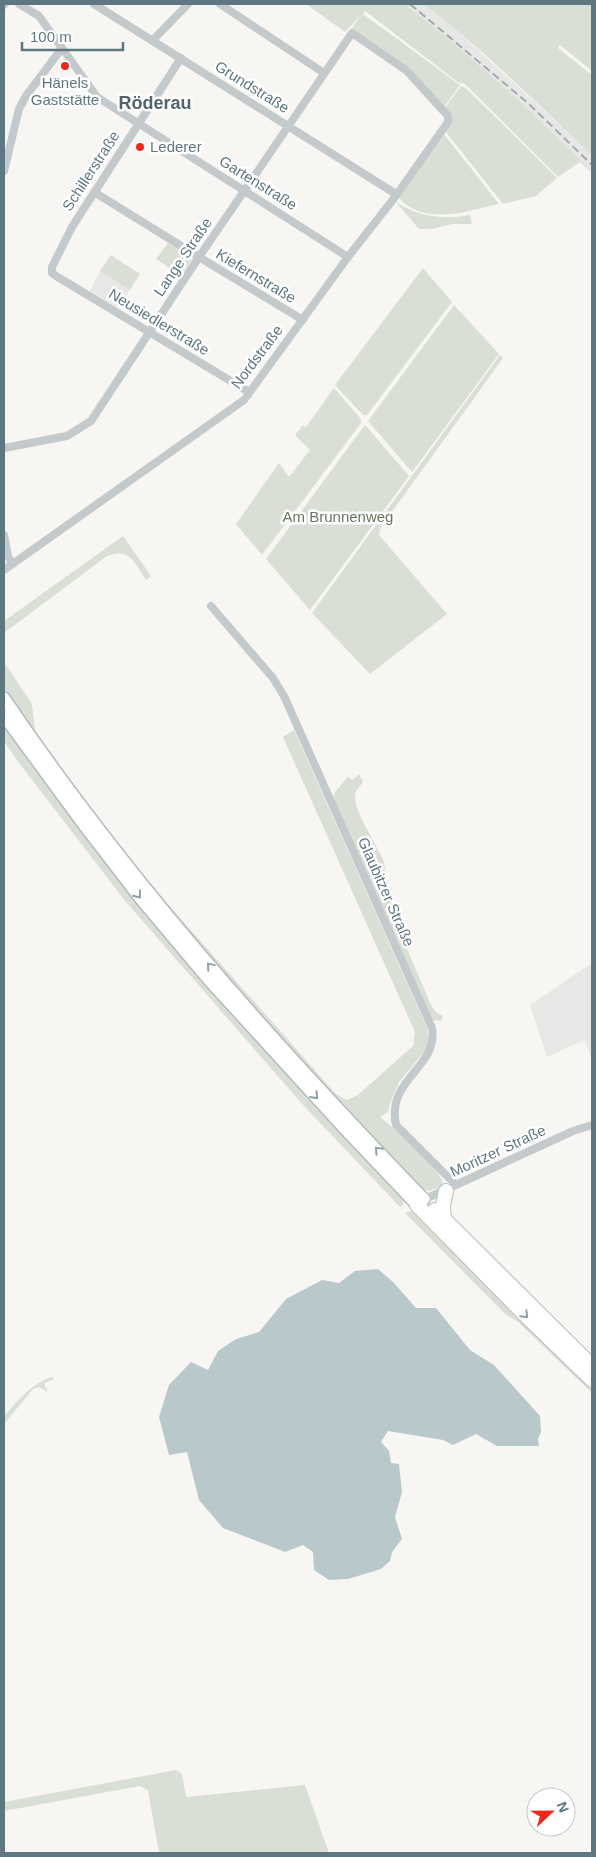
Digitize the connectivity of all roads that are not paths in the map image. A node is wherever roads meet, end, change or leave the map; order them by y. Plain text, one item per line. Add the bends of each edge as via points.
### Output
1 (18, 4) edge
2 (94, 4) edge
3 (188, 4) edge
4 (220, 4) edge
5 (152, 41) junction
6 (62, 48) junction
7 (180, 58) junction
8 (324, 73) junction
9 (449, 119) joint
10 (138, 124) junction
11 (288, 126) junction
12 (4, 170) edge
13 (244, 190) junction
14 (94, 192) junction
15 (396, 194) junction
16 (198, 257) junction
17 (348, 257) junction
18 (56, 276) joint
19 (303, 320) junction
20 (149, 331) junction
21 (249, 392) junction
22 (4, 448) edge
23 (4, 535) edge
24 (12, 564) junction
25 (4, 570) edge
26 (211, 606) dead end
27 (4, 698) edge
28 (4, 716) edge
29 (592, 1125) edge
30 (450, 1188) junction
31 (420, 1202) junction
32 (444, 1220) junction
33 (592, 1366) edge
34 (592, 1380) edge

1 - 6 street, Gartenstraße via 39,16
2 - 5 street, Grundstraße
3 - 5 street
4 - 8 street
5 - 7 street, Grundstraße
6 - 10 street, Gartenstraße via 97,97
6 - 12 street via 19,109
7 - 10 street, Schillerstraße
7 - 11 street, Grundstraße
8 - 9 street, Lange Straße via 352,33 407,71
8 - 11 street, Lange Straße
9 - 15 street, Nordstraße
10 - 13 street, Gartenstraße
10 - 14 street, Schillerstraße
11 - 13 street, Lange Straße
11 - 15 street, Grundstraße
13 - 16 street, Lange Straße
13 - 17 street, Gartenstraße
14 - 16 street, Kiefernstraße
14 - 18 street, Schillerstraße via 52,267
15 - 17 street, Nordstraße
16 - 19 street, Kiefernstraße
16 - 20 street, Lange Straße
17 - 19 street, Nordstraße
18 - 20 street, Neusiedlerstraße
19 - 21 street, Nordstraße
20 - 21 street, Neusiedlerstraße
20 - 22 street, Lange Straße via 91,420 67,436
21 - 24 street, Nordstraße via 244,400
23 - 24 street
24 - 25 street, Nordstraße
26 - 30 street, Glaubitzer Straße via 273,678 284,696 432,1028 433,1046 403,1085 394,1116 396,1125
31 -> 27 main road via 240,1002 106,841
28 -> 31 main road via 140,898 208,979 343,1127
29 - 30 street, Moritzer Straße
30 - 31 street, Moritzer Straße
30 - 32 highway via 443,1206
31 - 32 highway
31 -> 34 highway via 525,1315
32 - 33 highway

